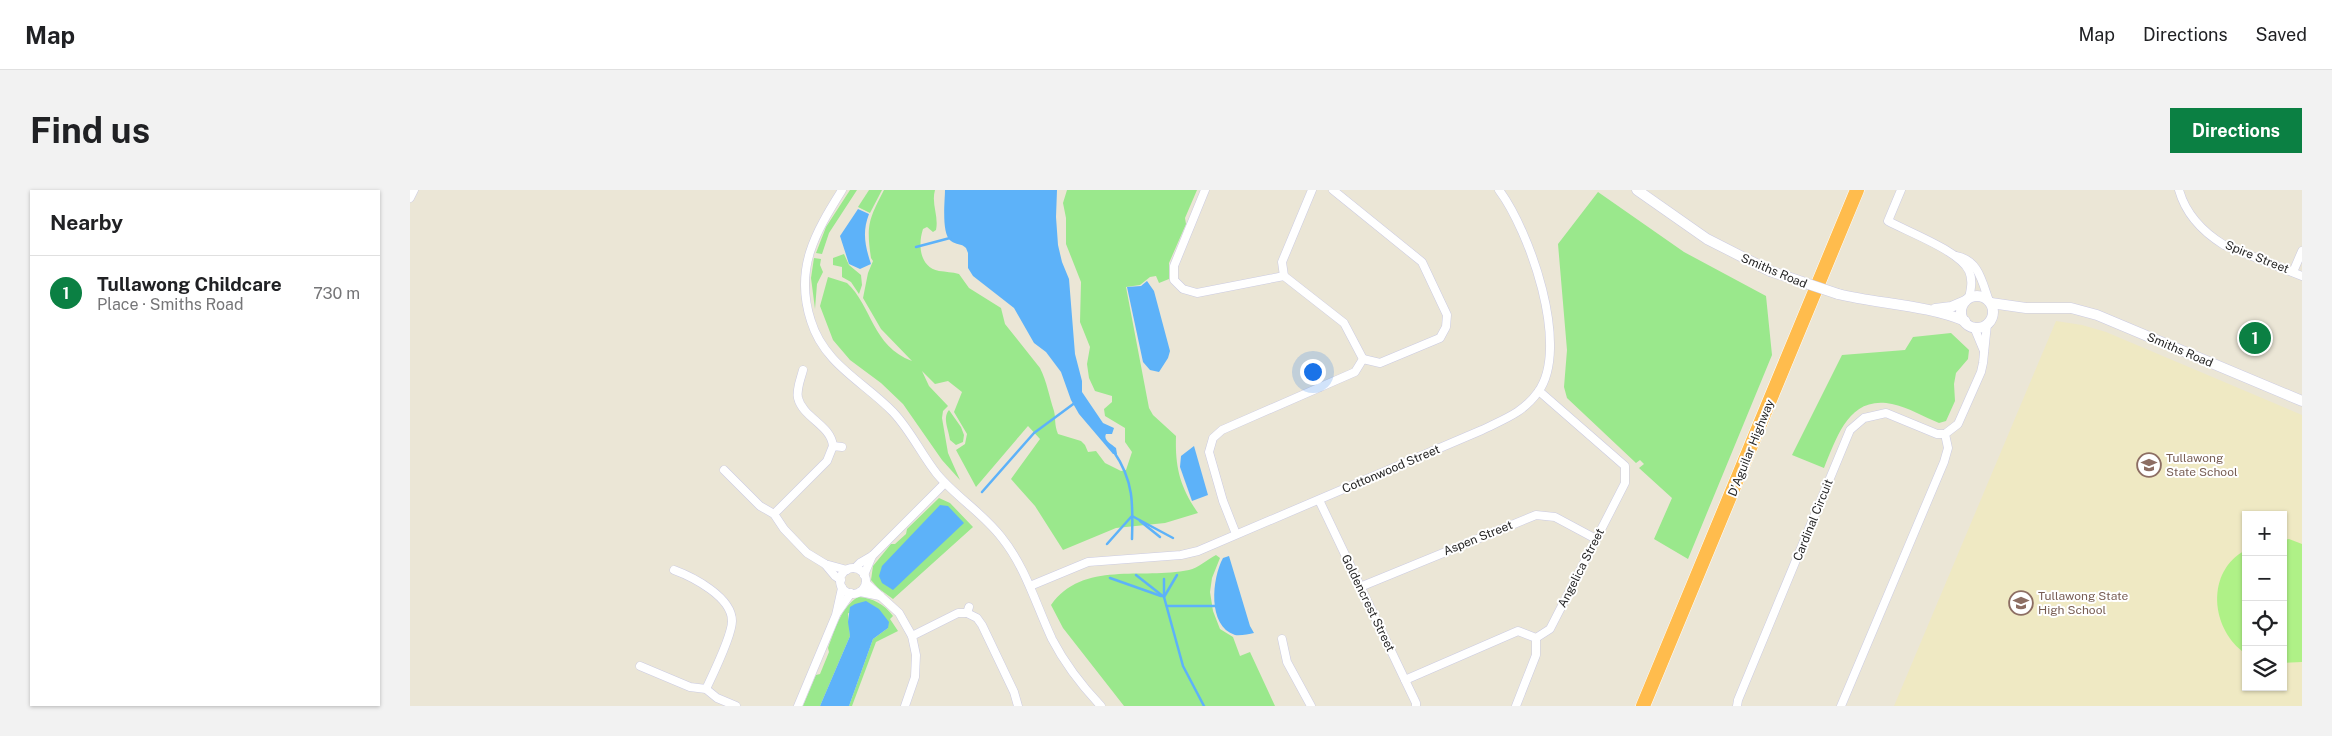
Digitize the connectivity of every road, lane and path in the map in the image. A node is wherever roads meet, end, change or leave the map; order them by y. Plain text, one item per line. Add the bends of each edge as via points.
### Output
1 (414, 190) edge
2 (842, 190) edge
3 (1205, 190) edge
4 (1312, 190) edge
5 (1333, 190) edge
6 (1499, 190) edge
7 (1636, 190) edge
8 (1857, 190) edge
9 (1901, 190) edge
10 (2179, 190) edge
11 (410, 198) edge
12 (2302, 251) edge
13 (1956, 256) junction
14 (2294, 272) junction
15 (1284, 276) junction
16 (2302, 276) edge
17 (1967, 300) junction
18 (1990, 302) junction
19 (2026, 308) junction
20 (1929, 310) junction
21 (1988, 323) junction
22 (1969, 324) junction
23 (1985, 353) junction
24 (1363, 359) junction
25 (803, 370) dead end
26 (1540, 391) junction
27 (2302, 401) edge
28 (1945, 434) junction
29 (833, 446) junction
30 (842, 447) dead end
31 (724, 470) dead end
32 (945, 483) junction
33 (1319, 500) junction
34 (774, 514) junction
35 (1236, 534) junction
36 (1596, 539) junction
37 (872, 556) junction
38 (825, 564) junction
39 (851, 569) junction
40 (674, 570) dead end
41 (865, 579) junction
42 (842, 584) junction
43 (1030, 586) junction
44 (1360, 587) junction
45 (860, 592) junction
46 (851, 594) junction
47 (880, 596) junction
48 (836, 615) junction
49 (912, 636) junction
50 (1536, 638) junction
51 (1282, 639) dead end
52 (640, 666) dead end
53 (1405, 680) junction
54 (706, 689) junction
55 (736, 706) edge
56 (798, 706) edge
57 (905, 706) edge
58 (1018, 706) edge
59 (1102, 706) edge
60 (1311, 706) edge
61 (1416, 706) edge
62 (1516, 706) edge
63 (1643, 706) edge
64 (1737, 706) edge
65 (1841, 706) edge

1 - 11 street
2 - 32 street via 819,226 808,254 805,290 810,320 830,356 893,413
3 - 15 street via 1174,266 1174,280 1183,289 1197,293
4 - 15 street via 1282,262
5 - 24 street via 1422,262 1447,315 1446,327 1440,338 1380,363
6 - 26 street, Cottonwood Street via 1508,202 1543,288 1551,352
7 - 20 main road, Smiths Road, bridge via 1707,239 1770,271 1838,294
8 - 63 highway, D'Aguilar Highway
9 - 13 street via 1888,222
10 - 14 street, Spire Street via 2192,218 2213,238
12 - 14 street
13 - 17 street via 1969,270 1972,287
13 - 18 street via 1975,265
14 - 16 street, Spire Street
15 - 24 street via 1344,323
17 - 18 main road via 1980,296
17 - 20 main road, Smiths Road via 1951,307
17 - 22 main road via 1962,311
18 - 19 main road, Smiths Road
18 - 21 main road via 1993,313
19 - 21 main road, Smiths Road
19 - 27 main road, Smiths Road via 2063,307 2097,315
20 - 22 main road, Smiths Road
21 - 22 main road
21 - 23 street
22 - 23 street
23 - 28 street via 1981,372 1958,424
24 - 35 street via 1355,372 1222,430 1213,438 1209,452
25 - 29 street via 798,393 800,402 828,433
26 - 33 street, Cottonwood Street via 1523,410
26 - 36 street, Angelica Street via 1625,466 1625,483
28 - 64 street, Cardinal Circuit via 1886,413 1864,418 1850,430
28 - 65 street via 1948,448 1944,462
29 - 30 street
29 - 34 street via 827,462
31 - 34 street via 760,506
32 - 37 street
32 - 43 street via 1002,538
33 - 35 street, Cottonwood Street
33 - 44 street, Goldencrest Street
34 - 38 street via 807,553
35 - 43 street, Cottonwood Street via 1181,555 1082,564
36 - 44 street, Aspen Street via 1555,517 1536,515
36 - 50 street, Angelica Street via 1550,629
37 - 39 street
37 - 41 street
38 - 39 street
38 - 42 street
39 - 41 street
39 - 42 street
40 - 54 street via 706,585 727,607 731,617 729,634
41 - 45 street
41 - 47 street
42 - 46 street
42 - 48 street
43 - 59 street via 1053,641 1076,677
44 - 53 street, Goldencrest Street
45 - 46 street
45 - 47 street
46 - 48 street
47 - 49 street via 899,613
48 - 56 street
49 - 57 street via 916,666 914,684
49 - 58 street via 968,610 982,625
50 - 53 street via 1518,631
50 - 62 street via 1536,655
51 - 60 street via 1287,662
52 - 54 street via 690,687
53 - 61 street, Goldencrest Street
54 - 55 street

